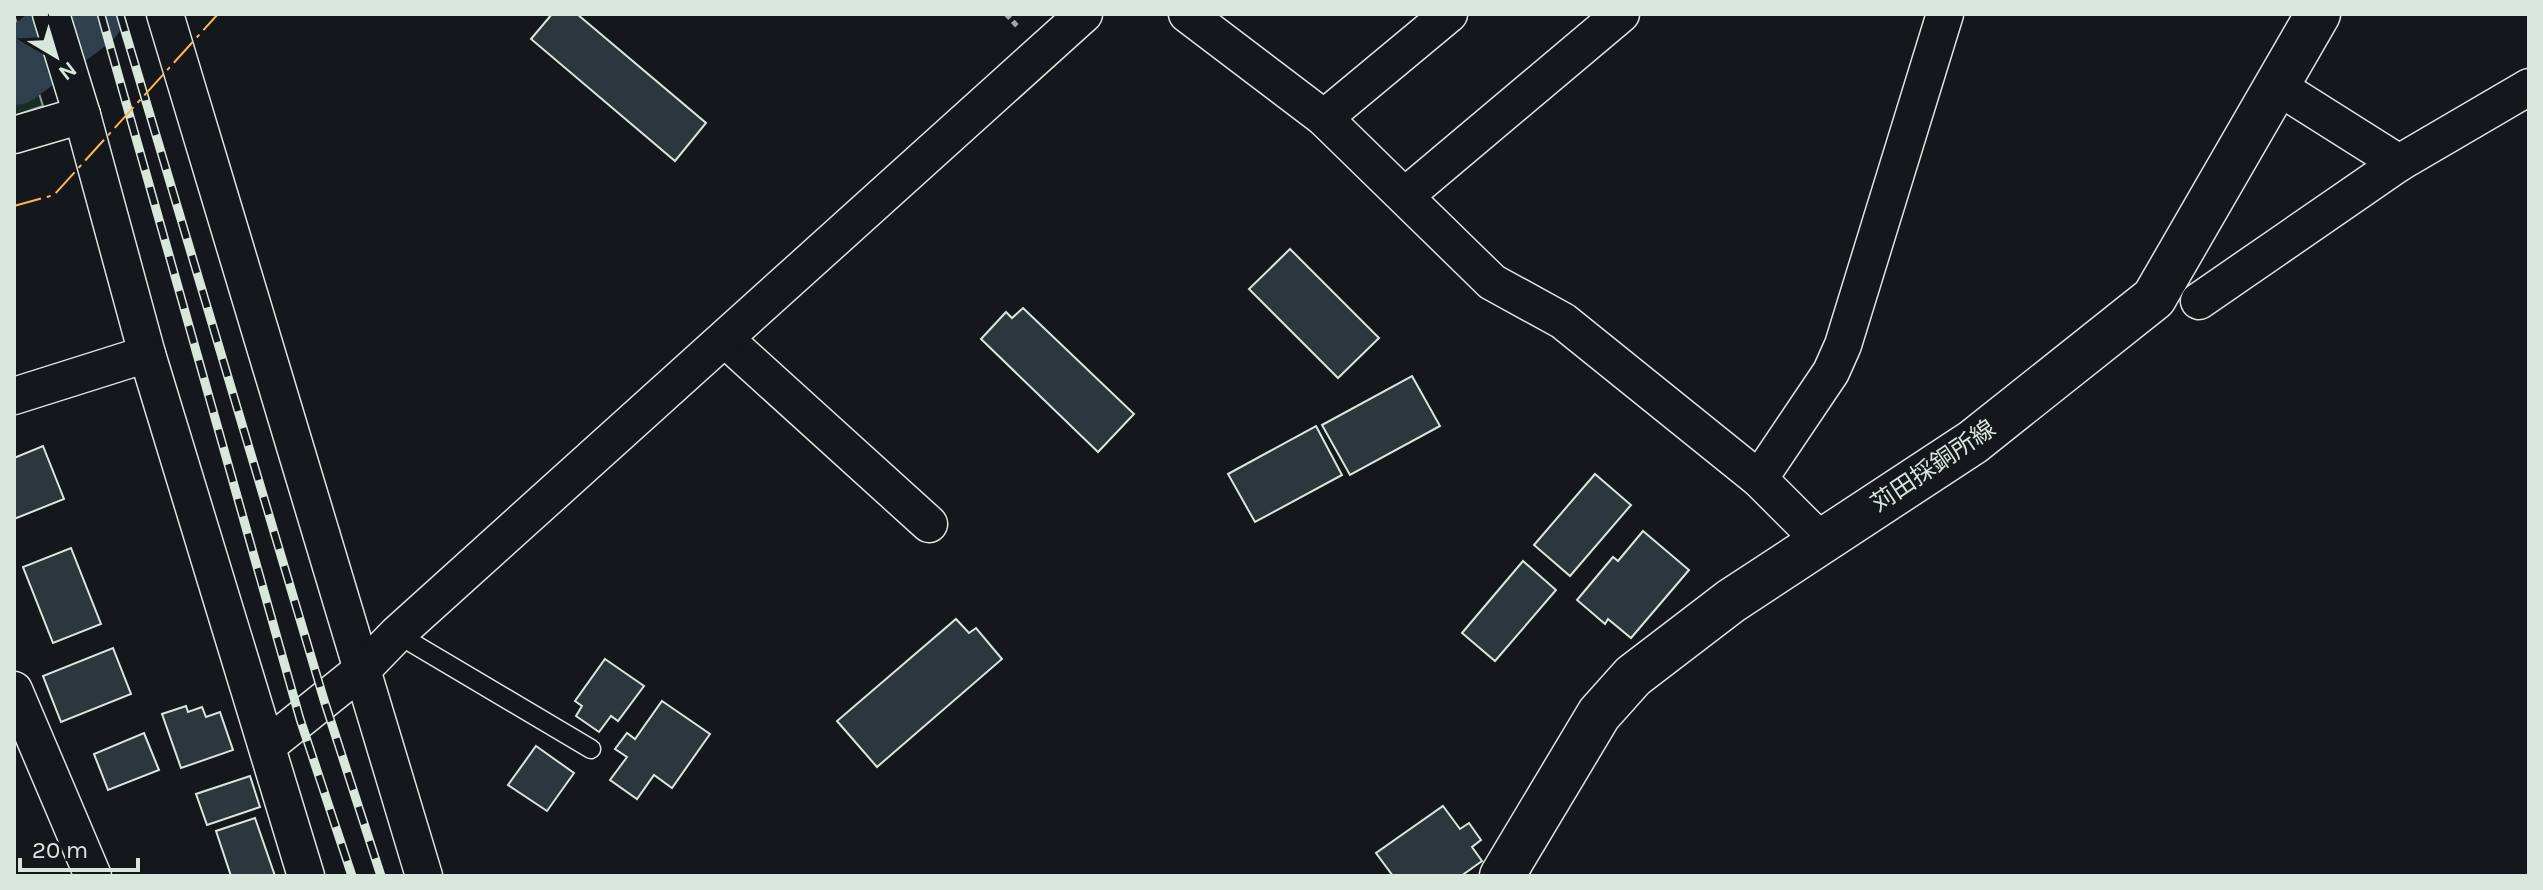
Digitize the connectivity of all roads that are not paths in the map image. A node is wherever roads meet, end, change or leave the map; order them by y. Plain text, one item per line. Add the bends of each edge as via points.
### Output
1 (51, 14) edge
2 (165, 14) edge
3 (1084, 14) edge
4 (1187, 14) edge
5 (1449, 14) edge
6 (1621, 14) edge
7 (1945, 14) edge
8 (2318, 14) edge
9 (2277, 86) junction
10 (2529, 87) edge
11 (82, 115) junction
12 (1324, 118) junction
13 (14, 135) edge
14 (2399, 163) junction
15 (1405, 196) junction
16 (2199, 301) dead end
17 (725, 339) junction
18 (147, 354) junction
19 (14, 396) edge
20 (1759, 479) junction
21 (929, 524) dead end
22 (1820, 540) junction
23 (397, 634) junction
24 (364, 668) junction
25 (14, 690) edge
26 (267, 746) junction
27 (591, 749) dead end
28 (93, 876) edge
29 (306, 876) edge
30 (424, 876) edge
31 (1502, 876) edge

1 - 11 street
2 - 24 street
3 - 17 street
4 - 12 street
5 - 12 street
6 - 15 street
7 - 20 street via 1843,345 1831,372
8 - 9 main road, 苅田採銅所線
9 - 14 street
9 - 22 main road, 苅田採銅所線 via 2154,298 1973,442
10 - 14 street
11 - 13 street
11 - 18 street
12 - 15 street
14 - 16 street
15 - 20 street via 1492,282 1563,321
17 - 21 street
17 - 23 street
18 - 19 street
18 - 26 street
20 - 22 street
22 - 31 main road, 苅田採銅所線 via 1633,676 1599,714
23 - 24 street
23 - 27 lane
24 - 26 street
24 - 30 street
25 - 28 street
26 - 29 street

